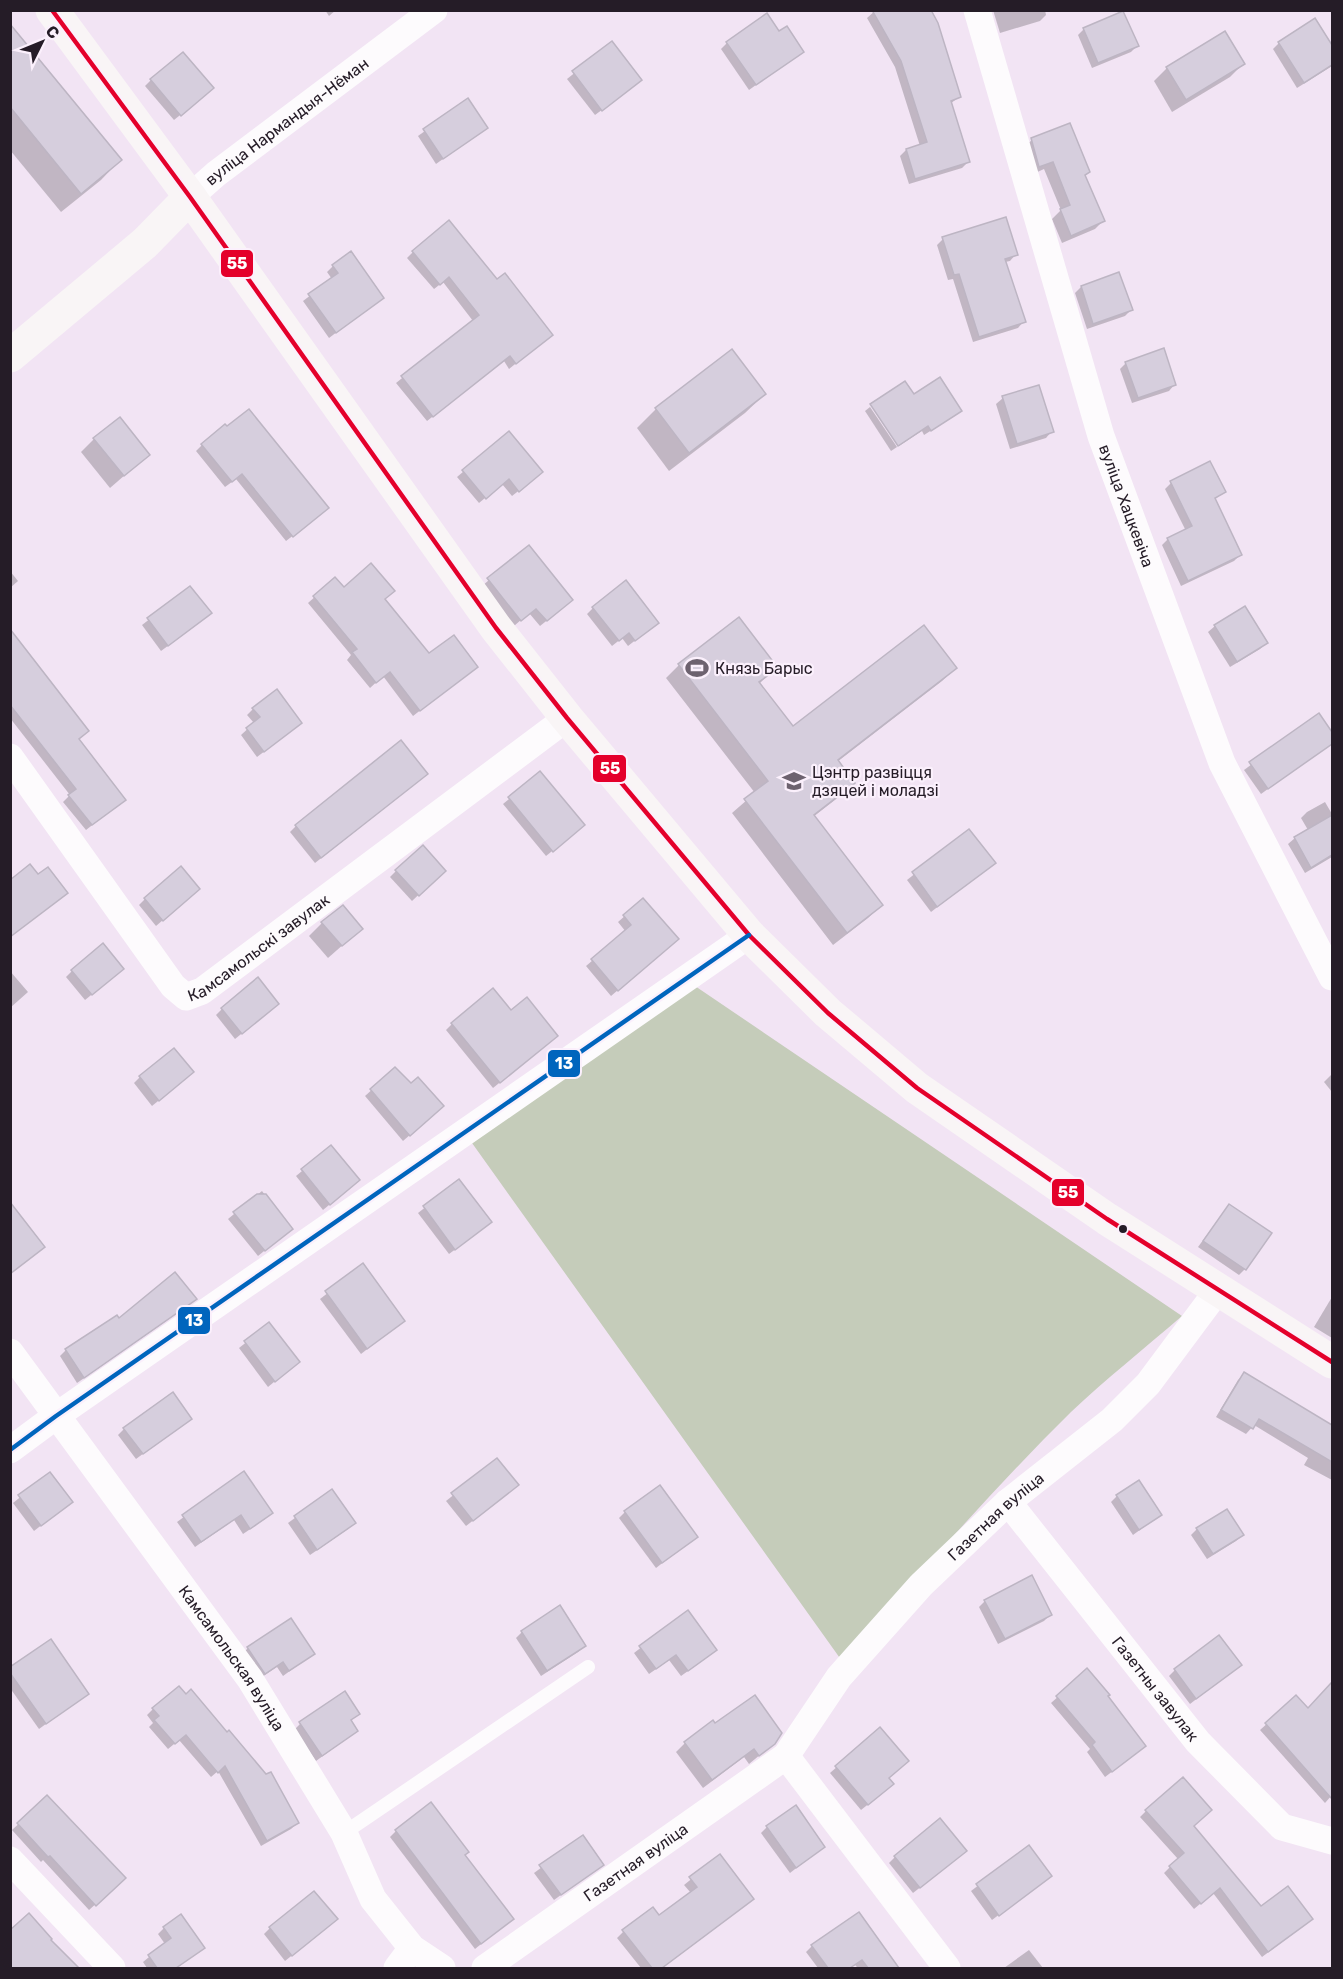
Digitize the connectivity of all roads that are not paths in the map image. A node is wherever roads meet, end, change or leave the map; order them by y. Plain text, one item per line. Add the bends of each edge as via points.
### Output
1 (52, 10) edge
2 (434, 10) edge
3 (977, 10) edge
4 (190, 197) junction
5 (10, 356) edge
6 (567, 718) junction
7 (10, 757) edge
8 (749, 934) junction
9 (1332, 977) edge
10 (1218, 1290) junction
11 (10, 1352) edge
12 (1332, 1362) edge
13 (56, 1416) junction
14 (10, 1450) edge
15 (1008, 1502) junction
16 (588, 1666) dead end
17 (786, 1756) junction
18 (344, 1833) junction
19 (1332, 1841) edge
20 (10, 1860) edge
21 (405, 1958) edge
22 (112, 1968) edge
23 (442, 1968) edge
24 (485, 1968) edge
25 (947, 1968) edge

1 - 4 street
2 - 4 street, вуліца Нармандыя-Нёман
3 - 9 street, вуліца Хацкевіча via 1101,436 1222,763
4 - 5 street, вуліца Нармандыя-Нёман via 145,243
4 - 6 street via 496,628
6 - 7 street, Камсамольскі завулак via 202,991 186,997 172,986
6 - 8 street
8 - 10 street via 828,1013 917,1088 1107,1220
8 - 13 street
10 - 12 street
10 - 15 street, Газетная вуліца via 1141,1391 1112,1420
11 - 13 street, Камсамольская вуліца
13 - 14 street
13 - 18 street, Камсамольская вуліца via 250,1679
15 - 17 street, Газетная вуліца via 921,1585 846,1669
15 - 19 street, Газетны завулак via 1198,1742 1282,1827
16 - 18 lane
17 - 24 street, Газетная вуліца
17 - 25 street
18 - 21 street, Камсамольская вуліца via 372,1899
20 - 22 street
21 - 23 street, Камсамольская вуліца

